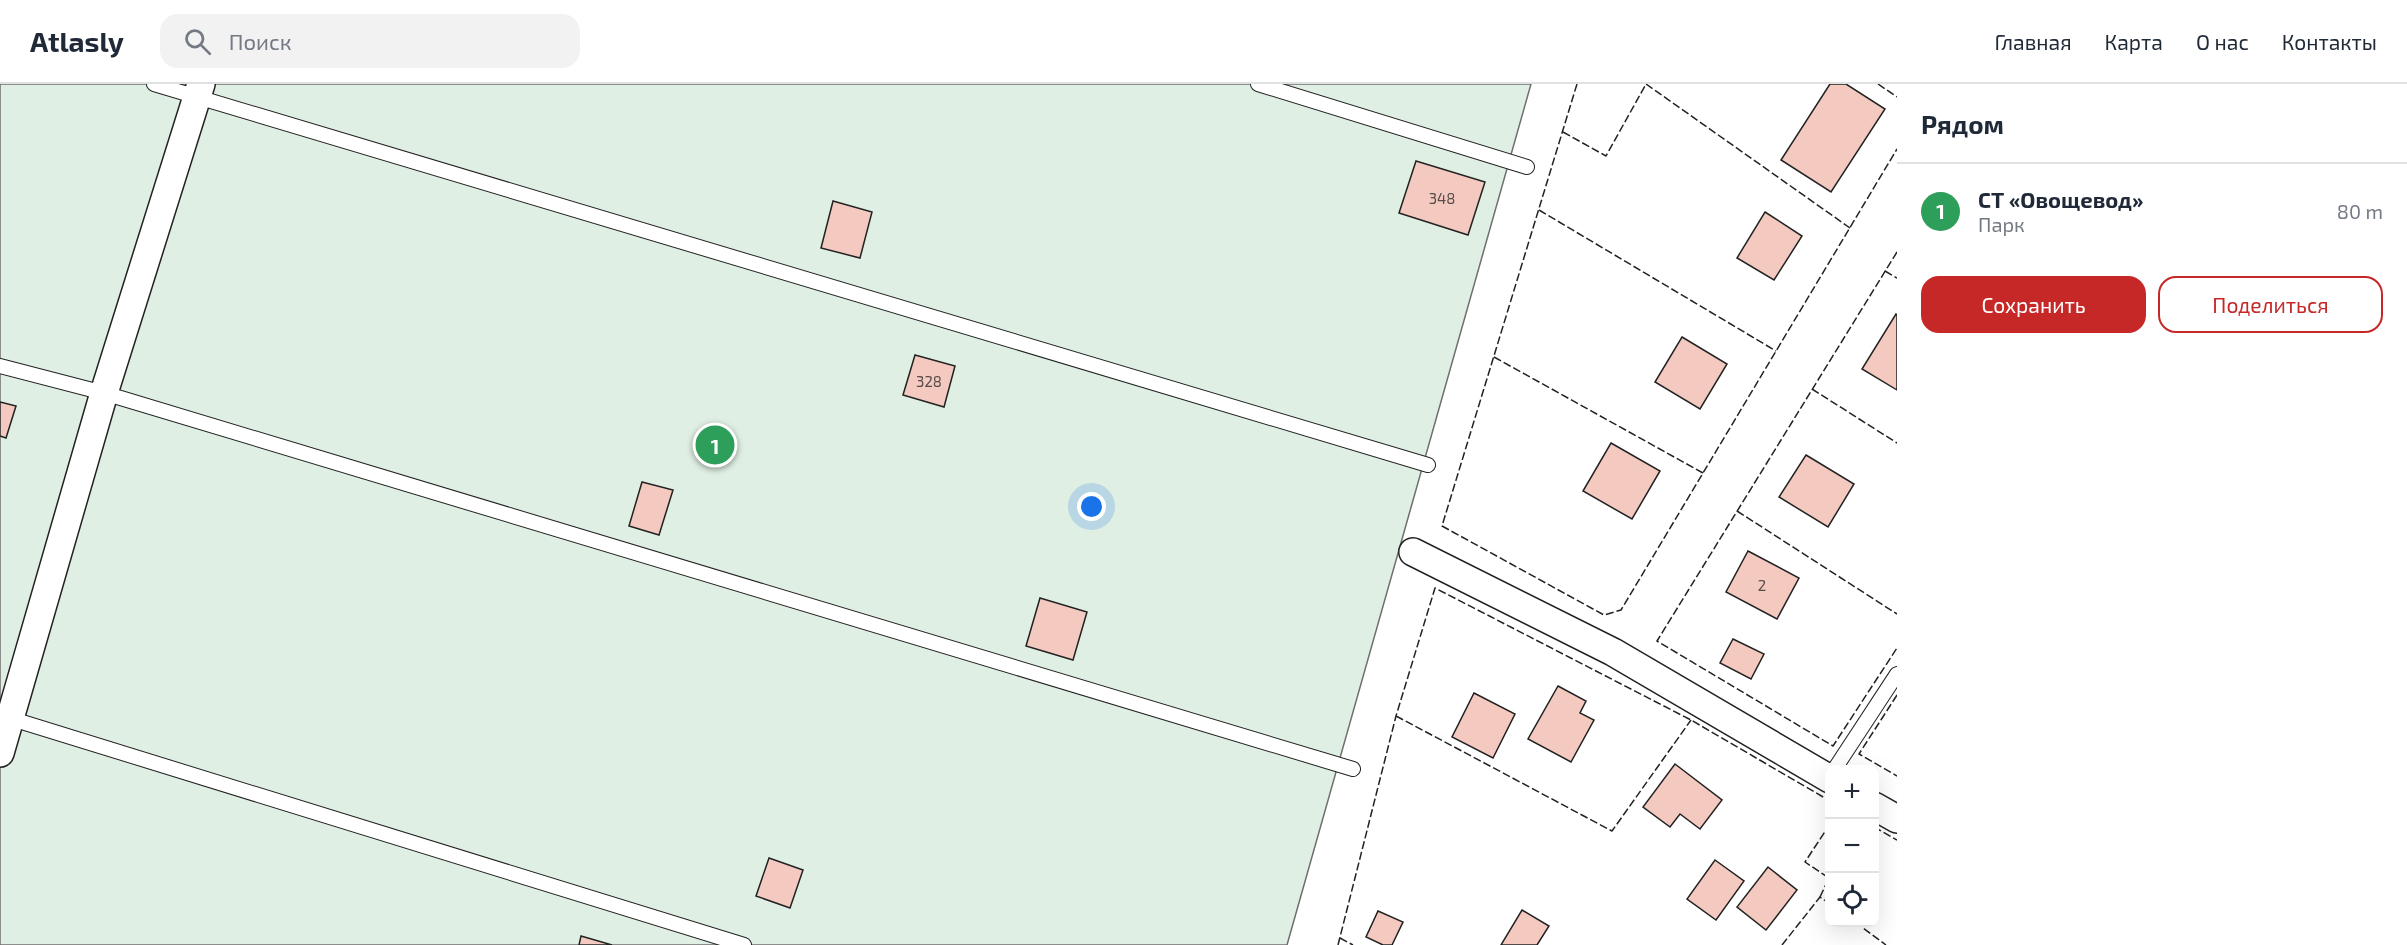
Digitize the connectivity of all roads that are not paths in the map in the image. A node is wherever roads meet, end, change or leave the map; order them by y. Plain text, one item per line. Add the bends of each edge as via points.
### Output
1 (154, 84) edge
2 (1258, 84) edge
3 (199, 90) edge
4 (1527, 167) dead end
5 (0, 366) edge
6 (104, 393) junction
7 (1428, 465) dead end
8 (1413, 552) dead end
9 (1897, 674) edge
10 (8, 707) edge
11 (0, 753) edge
12 (1837, 765) edge
13 (1353, 769) dead end
14 (1825, 773) edge
15 (1879, 808) edge
16 (1897, 819) edge
17 (744, 945) edge

1 - 3 lane
2 - 4 lane
3 - 6 street
3 - 7 lane
5 - 6 lane
6 - 10 street
6 - 13 lane
8 - 14 street via 1613,652
9 - 12 lane
10 - 11 street
10 - 17 lane
15 - 16 street

